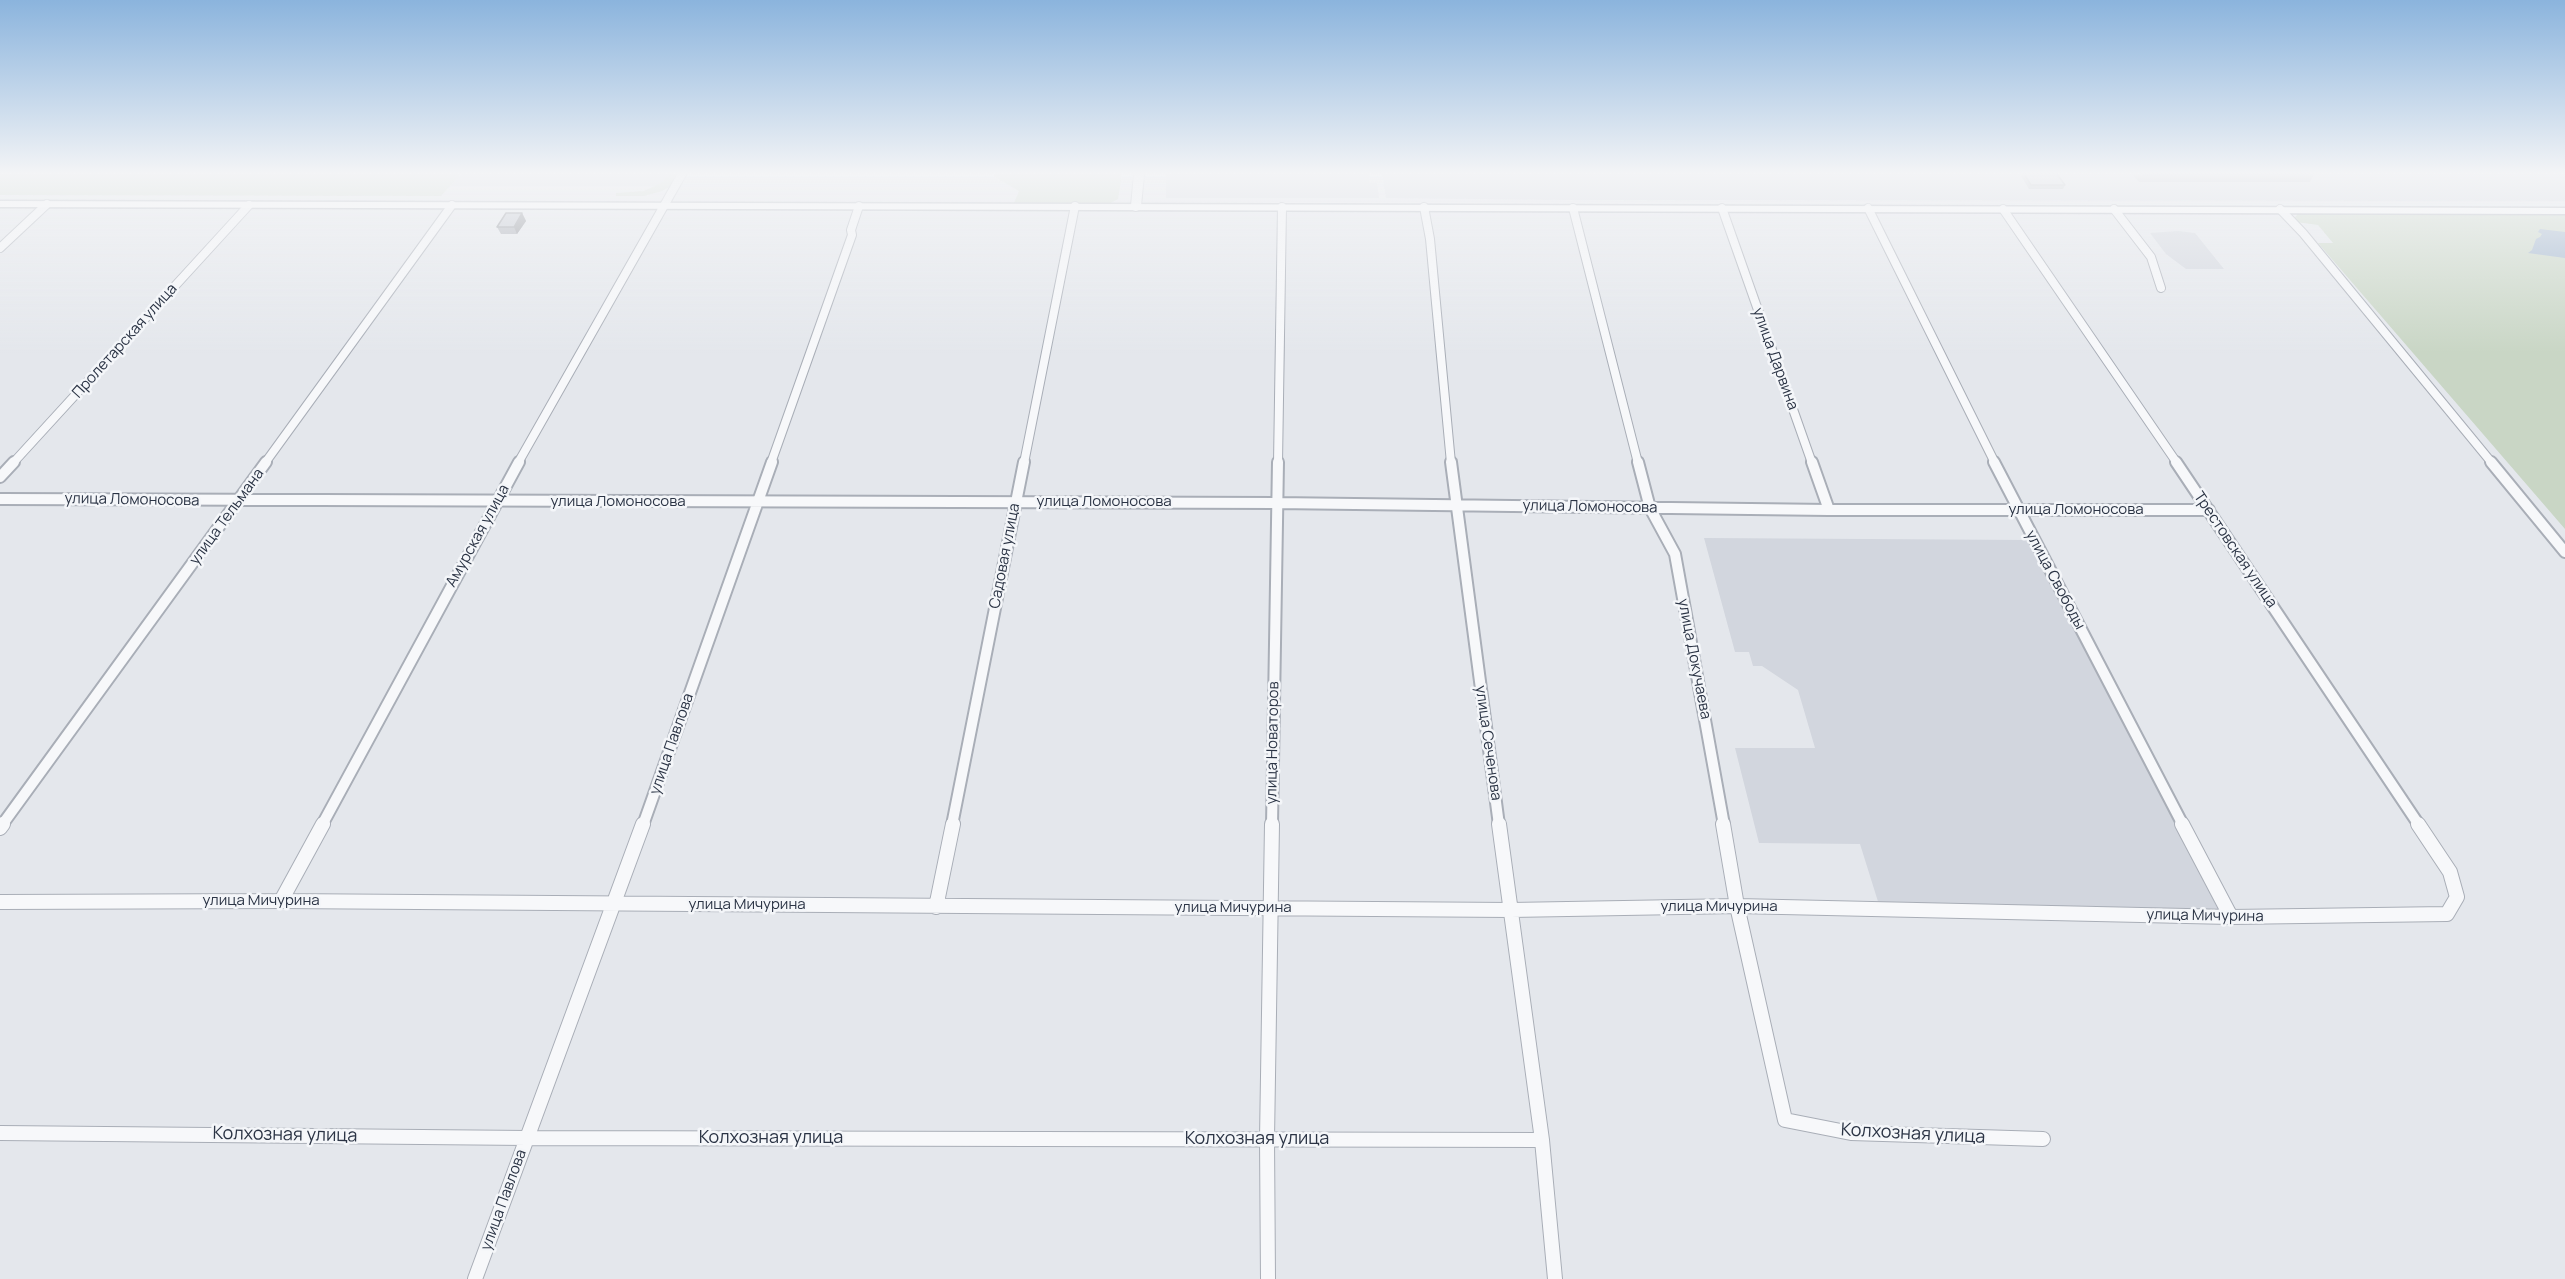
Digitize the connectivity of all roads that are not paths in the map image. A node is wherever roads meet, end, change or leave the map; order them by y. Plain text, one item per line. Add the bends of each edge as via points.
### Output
1 (16, 234) edge
2 (223, 234) edge
3 (431, 234) edge
4 (648, 234) edge
5 (852, 234) edge
6 (1069, 234) edge
7 (1281, 234) edge
8 (1428, 234) edge
9 (1579, 234) edge
10 (1731, 234) edge
11 (1881, 234) edge
12 (2020, 234) edge
13 (2133, 234) edge
14 (2304, 234) edge
15 (0, 249) edge
16 (2161, 288) dead end
17 (0, 477) edge
18 (0, 499) edge
19 (239, 501) junction
20 (496, 502) junction
21 (757, 502) junction
22 (1016, 502) junction
23 (1276, 503) junction
24 (1455, 505) junction
25 (1650, 508) junction
26 (1829, 510) junction
27 (2018, 510) junction
28 (2209, 510) junction
29 (2565, 552) edge
30 (0, 828) edge
31 (2457, 897) joint
32 (281, 901) junction
33 (0, 902) edge
34 (615, 904) junction
35 (1737, 906) junction
36 (936, 907) junction
37 (1271, 908) junction
38 (1511, 910) junction
39 (2231, 917) junction
40 (1785, 1120) joint
41 (0, 1133) edge
42 (527, 1138) junction
43 (1267, 1139) junction
44 (2043, 1139) dead end
45 (1542, 1140) junction
46 (475, 1279) edge
47 (1268, 1279) edge
48 (1555, 1279) edge

1 - 15 street
2 - 17 street, Пролетарская улица
3 - 19 street, улица Тельмана
4 - 20 street, Амурская улица
5 - 21 street, улица Павлова
6 - 22 street, Садовая улица
7 - 23 street, улица Новаторов
8 - 24 street, улица Сеченова
9 - 25 street, улица Докучаева
10 - 26 street, улица Дарвина
11 - 27 street, улица Свободы
12 - 28 street, Трестовская улица
13 - 16 street via 2151,257
14 - 29 street
18 - 19 street, улица Ломоносова
19 - 20 street, улица Ломоносова
19 - 30 street, улица Тельмана
20 - 21 street, улица Ломоносова
20 - 32 street, Амурская улица
21 - 22 street, улица Ломоносова
21 - 34 street, улица Павлова
22 - 23 street, улица Ломоносова
22 - 36 street, Садовая улица
23 - 24 street, улица Ломоносова
23 - 37 street, улица Новаторов
24 - 25 street, улица Ломоносова
24 - 38 street, улица Сеченова
25 - 26 street, улица Ломоносова
25 - 35 street, улица Докучаева via 1675,554
26 - 27 street, улица Ломоносова
27 - 28 street, улица Ломоносова
27 - 39 street, улица Свободы
28 - 31 street, Трестовская улица via 2450,872
31 - 39 street, улица Мичурина via 2447,914
32 - 33 street, улица Мичурина
32 - 34 street, улица Мичурина
34 - 36 street, улица Мичурина
34 - 42 street, улица Павлова
35 - 38 street, улица Мичурина
35 - 39 street, улица Мичурина
35 - 40 street, улица Докучаева
36 - 37 street, улица Мичурина
37 - 38 street, улица Мичурина
37 - 43 street, улица Новаторов
38 - 45 street, улица Сеченова
40 - 44 street, Колхозная улица via 1851,1133
41 - 42 street, Колхозная улица
42 - 43 street, Колхозная улица
42 - 46 street, улица Павлова
43 - 45 street, Колхозная улица
43 - 47 street, улица Новаторов
45 - 48 street, улица Сеченова

